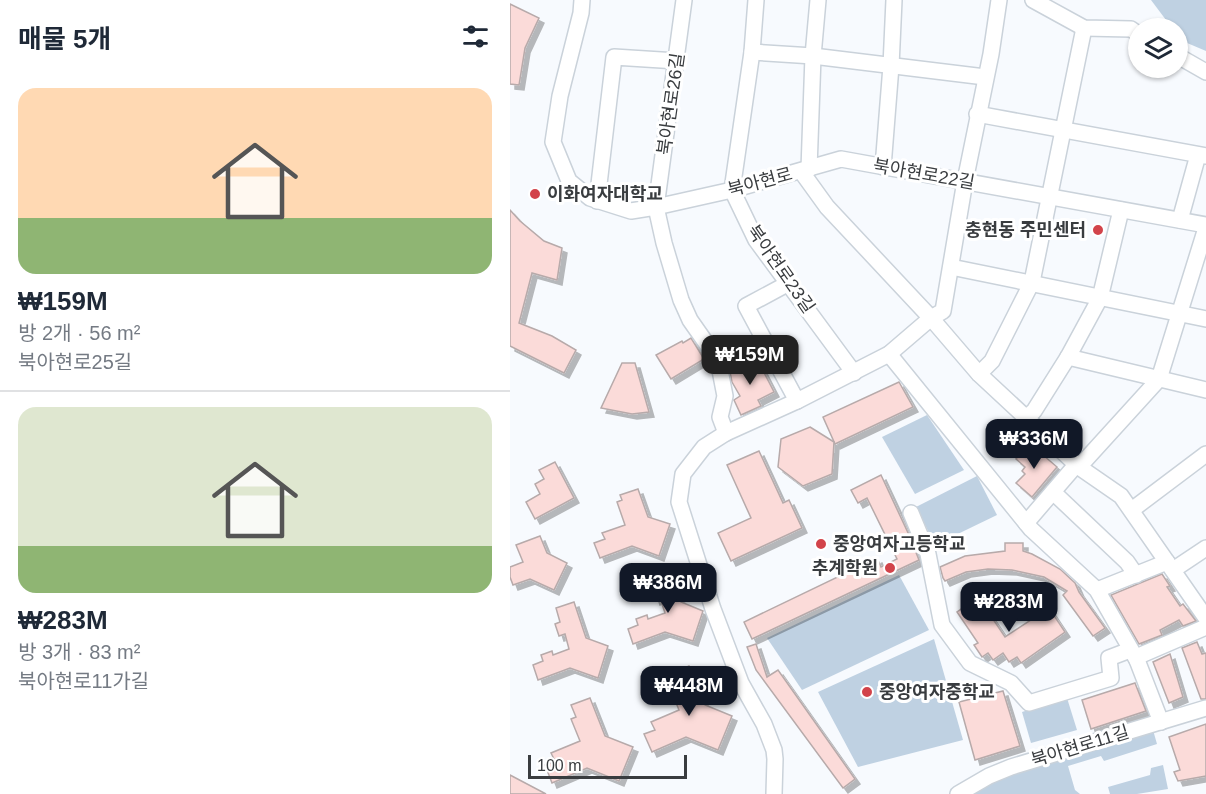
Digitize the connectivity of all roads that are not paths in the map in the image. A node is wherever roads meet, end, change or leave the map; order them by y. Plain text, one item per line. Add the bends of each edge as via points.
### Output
1 (582, 0) edge
2 (684, 0) edge
3 (756, 0) edge
4 (819, 0) edge
5 (894, 0) edge
6 (999, 0) edge
7 (1035, 0) edge
8 (1084, 28) junction
9 (1128, 29) edge
10 (752, 52) junction
11 (813, 56) junction
12 (677, 61) junction
13 (1188, 62) edge
14 (891, 66) junction
15 (1206, 72) edge
16 (986, 77) junction
17 (977, 114) junction
18 (1062, 129) junction
19 (1202, 155) edge
20 (882, 167) junction
21 (805, 170) junction
22 (965, 182) junction
23 (732, 190) junction
24 (1048, 197) junction
25 (597, 201) junction
26 (657, 207) junction
27 (1121, 210) junction
28 (1180, 220) junction
29 (1206, 227) edge
30 (951, 267) junction
31 (1032, 282) junction
32 (787, 284) junction
33 (1100, 298) junction
34 (1179, 314) junction
35 (931, 318) junction
36 (1206, 319) edge
37 (889, 354) junction
38 (1068, 357) junction
39 (854, 374) junction
40 (979, 374) junction
41 (1159, 379) junction
42 (1206, 390) edge
43 (797, 401) junction
44 (1026, 418) junction
45 (726, 433) junction
46 (1206, 454) edge
47 (1078, 466) junction
48 (1053, 492) junction
49 (1132, 510) junction
50 (911, 513) dead end
51 (1026, 523) junction
52 (1206, 548) edge
53 (1170, 566) junction
54 (1136, 575) junction
55 (1097, 590) junction
56 (1206, 618) edge
57 (1206, 627) edge
58 (1133, 655) junction
59 (1206, 708) edge
60 (1161, 722) junction
61 (774, 794) edge
62 (958, 794) edge

1 - 25 street, 북아현로 via 553,142 569,182
2 - 12 street, 북아현로26길
3 - 10 street
4 - 11 street
5 - 14 street
6 - 16 street
7 - 8 street
8 - 9 street
8 - 18 street
10 - 11 street
10 - 23 street
11 - 14 street
11 - 21 street
12 - 25 street via 614,57
12 - 26 street, 북아현로26길
13 - 15 street
14 - 16 street
14 - 20 street
16 - 17 street
17 - 18 street
17 - 22 street
18 - 19 street
18 - 24 street
19 - 28 street
20 - 21 street, 북아현로22길 via 841,159
20 - 22 street, 북아현로22길
21 - 23 street, 북아현로
21 - 35 street, 북아현로 via 827,207
22 - 24 street, 북아현로22길
22 - 30 street
23 - 26 street, 북아현로
23 - 32 street, 북아현로23길 via 756,240
24 - 27 street, 북아현로22길
24 - 31 street
25 - 26 street, 북아현로 via 631,211
26 - 45 street, 북아현로26길 via 681,300 718,360 725,396 720,417
27 - 28 street, 북아현로22길
27 - 33 street
28 - 29 street, 북아현로22길
29 - 34 street
30 - 31 street
30 - 35 street via 943,311
31 - 33 street
31 - 40 street via 992,361
32 - 39 street, 북아현로23길
32 - 43 street via 746,306
33 - 34 street
33 - 38 street
34 - 36 street
34 - 41 street
35 - 37 street
35 - 40 street, 북아현로
37 - 39 street
37 - 51 street
38 - 41 street
38 - 44 street
39 - 43 street
40 - 44 street, 북아현로
41 - 42 street
41 - 47 street
43 - 45 street
44 - 47 street, 북아현로
45 - 61 street via 704,447 682,474 679,502 741,683 774,750
46 - 49 street
47 - 48 street
47 - 49 street, 북아현로 via 1121,496
48 - 51 street
48 - 54 street
49 - 53 street, 북아현로
50 - 58 street via 928,555 942,625 970,663 1011,683 1029,703 1111,678 1109,658
51 - 55 street
52 - 53 street
53 - 54 street
53 - 56 street, 북아현로
54 - 55 street
55 - 58 street
57 - 58 street
58 - 60 street
59 - 60 street, 북아현로11길
60 - 62 street, 북아현로11길 via 1011,767

